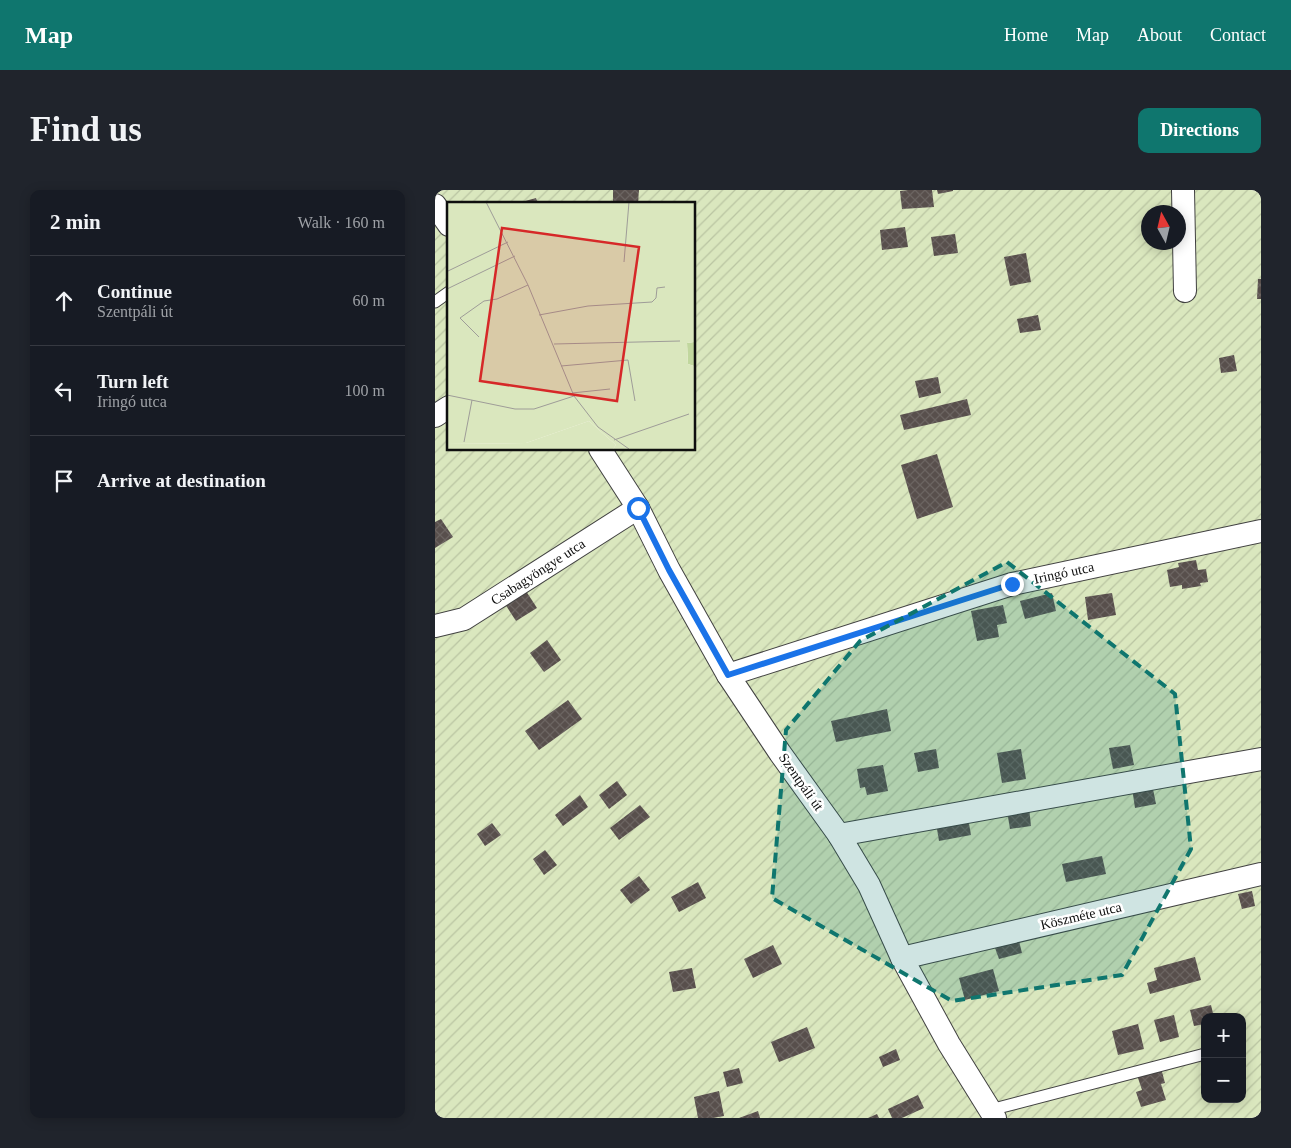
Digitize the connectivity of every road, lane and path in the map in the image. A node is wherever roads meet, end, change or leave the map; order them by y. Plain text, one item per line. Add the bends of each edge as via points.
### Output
1 (1183, 190) edge
2 (435, 205) edge
3 (447, 222) edge
4 (1185, 291) dead end
5 (447, 293) edge
6 (435, 302) edge
7 (447, 408) edge
8 (435, 416) edge
9 (601, 450) edge
10 (638, 508) junction
11 (1261, 531) edge
12 (435, 626) edge
13 (728, 675) junction
14 (1261, 759) edge
15 (839, 835) junction
16 (1261, 874) edge
17 (901, 958) junction
18 (1201, 1055) edge
19 (993, 1114) edge

1 - 4 street
2 - 3 street
5 - 6 lane
7 - 8 street
9 - 10 street, Szentpáli út
10 - 12 street, Csabagyöngye utca via 464,619
10 - 13 street, Szentpáli út
11 - 13 street, Iringó utca via 1012,584
13 - 15 street, Szentpáli út
14 - 15 street
15 - 17 street, Szentpáli út via 869,885
16 - 17 street, Köszméte utca
17 - 19 street, Szentpáli út
18 - 19 lane

